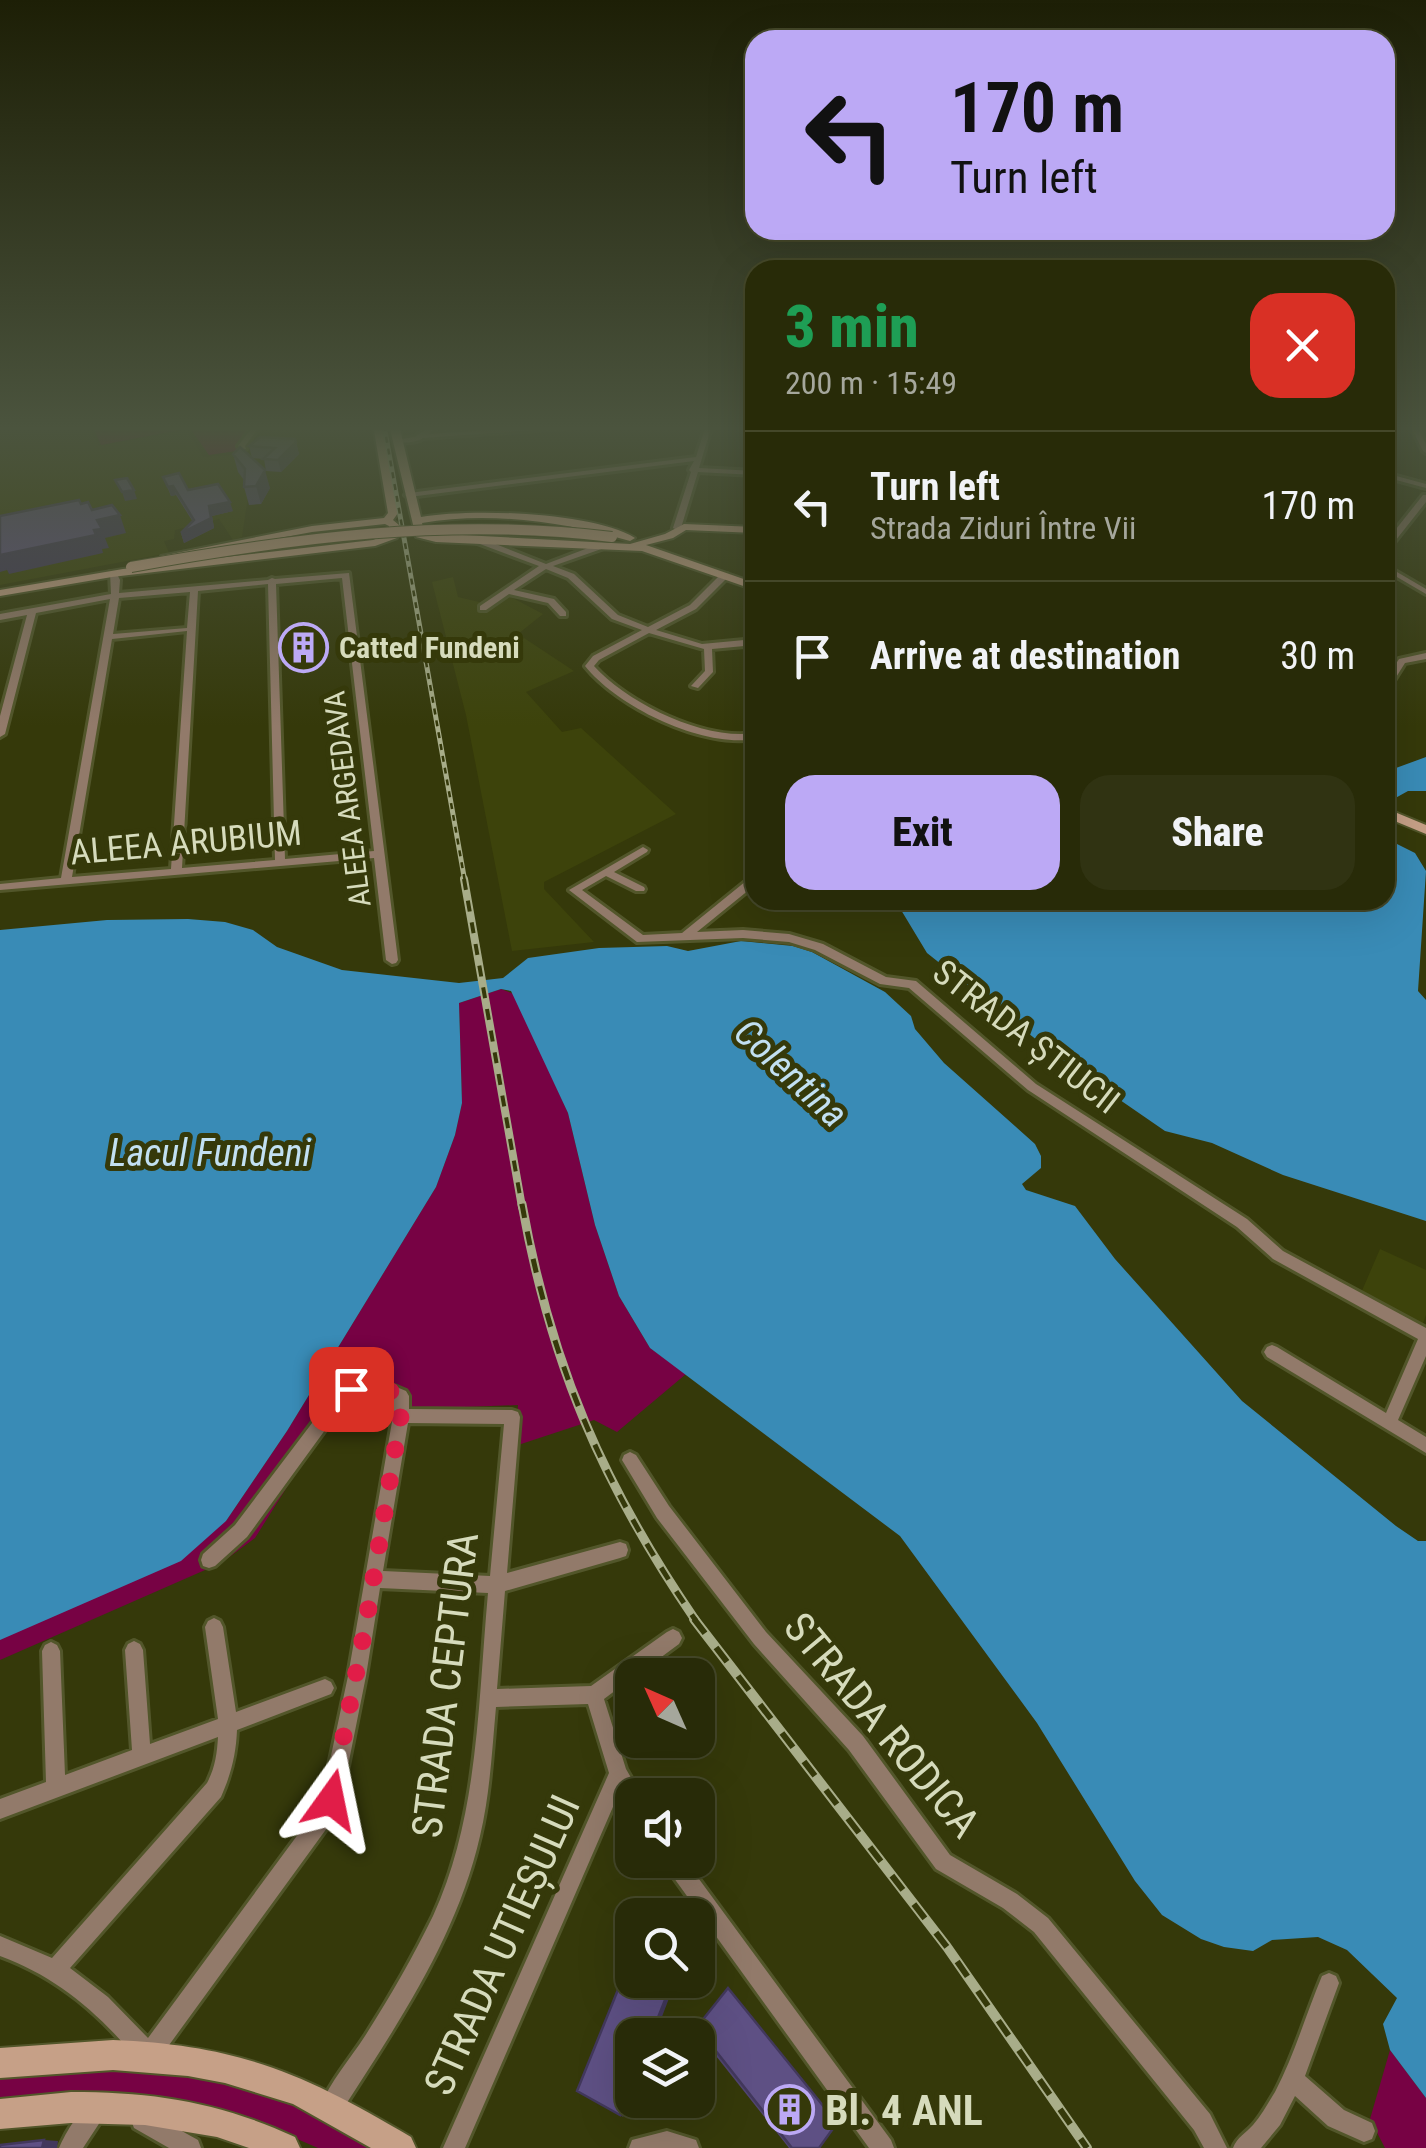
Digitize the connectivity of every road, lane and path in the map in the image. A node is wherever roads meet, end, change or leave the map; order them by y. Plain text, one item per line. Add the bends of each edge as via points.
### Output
1 (353, 525) edge
2 (394, 525) edge
3 (417, 525) edge
4 (563, 525) edge
5 (677, 528) joint
6 (745, 530) edge
7 (475, 540) junction
8 (609, 541) junction
9 (640, 544) junction
10 (546, 566) junction
11 (113, 572) junction
12 (1395, 572) edge
13 (724, 576) junction
14 (272, 580) junction
15 (745, 582) edge
16 (745, 583) edge
17 (194, 588) junction
18 (507, 591) junction
19 (0, 592) edge
20 (1426, 592) edge
21 (115, 596) junction
22 (483, 608) dead end
23 (32, 611) junction
24 (563, 614) dead end
25 (0, 617) edge
26 (184, 629) dead end
27 (651, 632) junction
28 (108, 637) junction
29 (745, 643) edge
30 (708, 647) junction
31 (1426, 656) edge
32 (1395, 672) edge
33 (695, 686) dead end
34 (0, 734) edge
35 (745, 738) edge
36 (1395, 819) edge
37 (1421, 830) edge
38 (643, 850) dead end
39 (378, 854) junction
40 (280, 862) junction
41 (176, 871) junction
42 (606, 872) junction
43 (66, 881) junction
44 (0, 887) edge
45 (745, 887) edge
46 (640, 888) dead end
47 (686, 936) junction
48 (392, 960) dead end
49 (1426, 1337) edge
50 (1272, 1352) dead end
51 (1420, 1372) edge
52 (401, 1416) junction
53 (1389, 1423) junction
54 (1426, 1446) edge
55 (630, 1460) dead end
56 (620, 1550) dead end
57 (209, 1560) dead end
58 (374, 1578) junction
59 (496, 1585) junction
60 (214, 1627) dead end
61 (673, 1638) dead end
62 (134, 1650) dead end
63 (51, 1651) dead end
64 (325, 1688) dead end
65 (594, 1695) junction
66 (489, 1698) junction
67 (226, 1723) junction
68 (142, 1755) junction
69 (618, 1773) junction
70 (621, 1778) edge
71 (56, 1788) junction
72 (0, 1809) edge
73 (685, 1878) edge
74 (0, 1946) edge
75 (55, 1970) junction
76 (1329, 1983) dead end
77 (148, 2055) junction
78 (0, 2064) edge
79 (1291, 2078) junction
80 (332, 2107) junction
81 (108, 2108) junction
82 (0, 2114) edge
83 (1364, 2131) dead end
84 (70, 2148) edge
85 (190, 2148) edge
86 (284, 2148) edge
87 (400, 2148) edge
88 (454, 2148) edge
89 (640, 2148) edge
90 (688, 2148) edge
91 (884, 2148) edge
92 (1216, 2148) edge
93 (1244, 2148) edge

1 - 11 street
2 - 11 street via 393,536 375,543
3 - 7 street via 424,537
4 - 9 street
5 - 6 street
5 - 9 street
7 - 8 street
7 - 10 street
8 - 9 street
8 - 10 street
8 - 11 street, bridge via 522,531 388,531
9 - 13 street
9 - 15 street
10 - 18 street
10 - 27 street via 576,579 616,617
11 - 19 street
11 - 21 street
12 - 20 street
13 - 16 street
13 - 27 street via 698,604
14 - 17 street
14 - 39 street, ALEEA ARGEDAVA via 344,574
14 - 40 street
17 - 21 street
17 - 41 street
18 - 22 street
18 - 24 street via 551,601
21 - 23 street
21 - 28 street
23 - 25 street
23 - 34 street
26 - 28 street
27 - 30 street
27 - 35 street via 596,658 590,670 643,707 734,741
28 - 43 street
29 - 30 street
30 - 33 street via 708,672
31 - 32 street via 1402,661
36 - 37 street
38 - 42 street
39 - 40 street, ALEEA ARUBIUM
39 - 48 street, ALEEA ARGEDAVA
40 - 41 street, ALEEA ARUBIUM
41 - 43 street, ALEEA ARUBIUM
42 - 46 street
42 - 47 street, STRADA ȘTIUCII via 575,892 641,939
43 - 44 street, ALEEA ARUBIUM
45 - 47 street
47 - 49 street, STRADA ȘTIUCII via 788,938 819,946 884,981 912,984 1032,1088 1242,1223 1278,1255
49 - 51 street
50 - 53 street
51 - 53 street
52 - 57 street via 400,1396 389,1390 342,1395 241,1531
52 - 58 street
52 - 59 street, STRADA CEPTURA via 512,1418
53 - 54 street
55 - 92 street, STRADA RODICA via 663,1512 856,1743 934,1852 1041,1925 1192,2108
56 - 59 street
58 - 59 street
58 - 77 street via 331,1800
59 - 66 street, STRADA CEPTURA
60 - 67 street
61 - 65 street
62 - 68 street
63 - 71 street
64 - 67 street
65 - 66 street
65 - 69 street
66 - 80 street, STRADA CEPTURA via 475,1820 450,1901
67 - 68 street
67 - 75 street via 225,1767 214,1790
68 - 71 street
69 - 70 street
69 - 88 street, STRADA UTIEȘULUI
71 - 72 street
73 - 91 street
74 - 75 street
75 - 77 street via 96,2000
76 - 79 street
77 - 78 street
77 - 80 street via 232,2068
79 - 83 street via 1336,2118
79 - 93 street via 1263,2130
80 - 87 street
81 - 82 street
81 - 84 street
81 - 85 street
81 - 86 street via 203,2119
89 - 90 street via 666,2142

